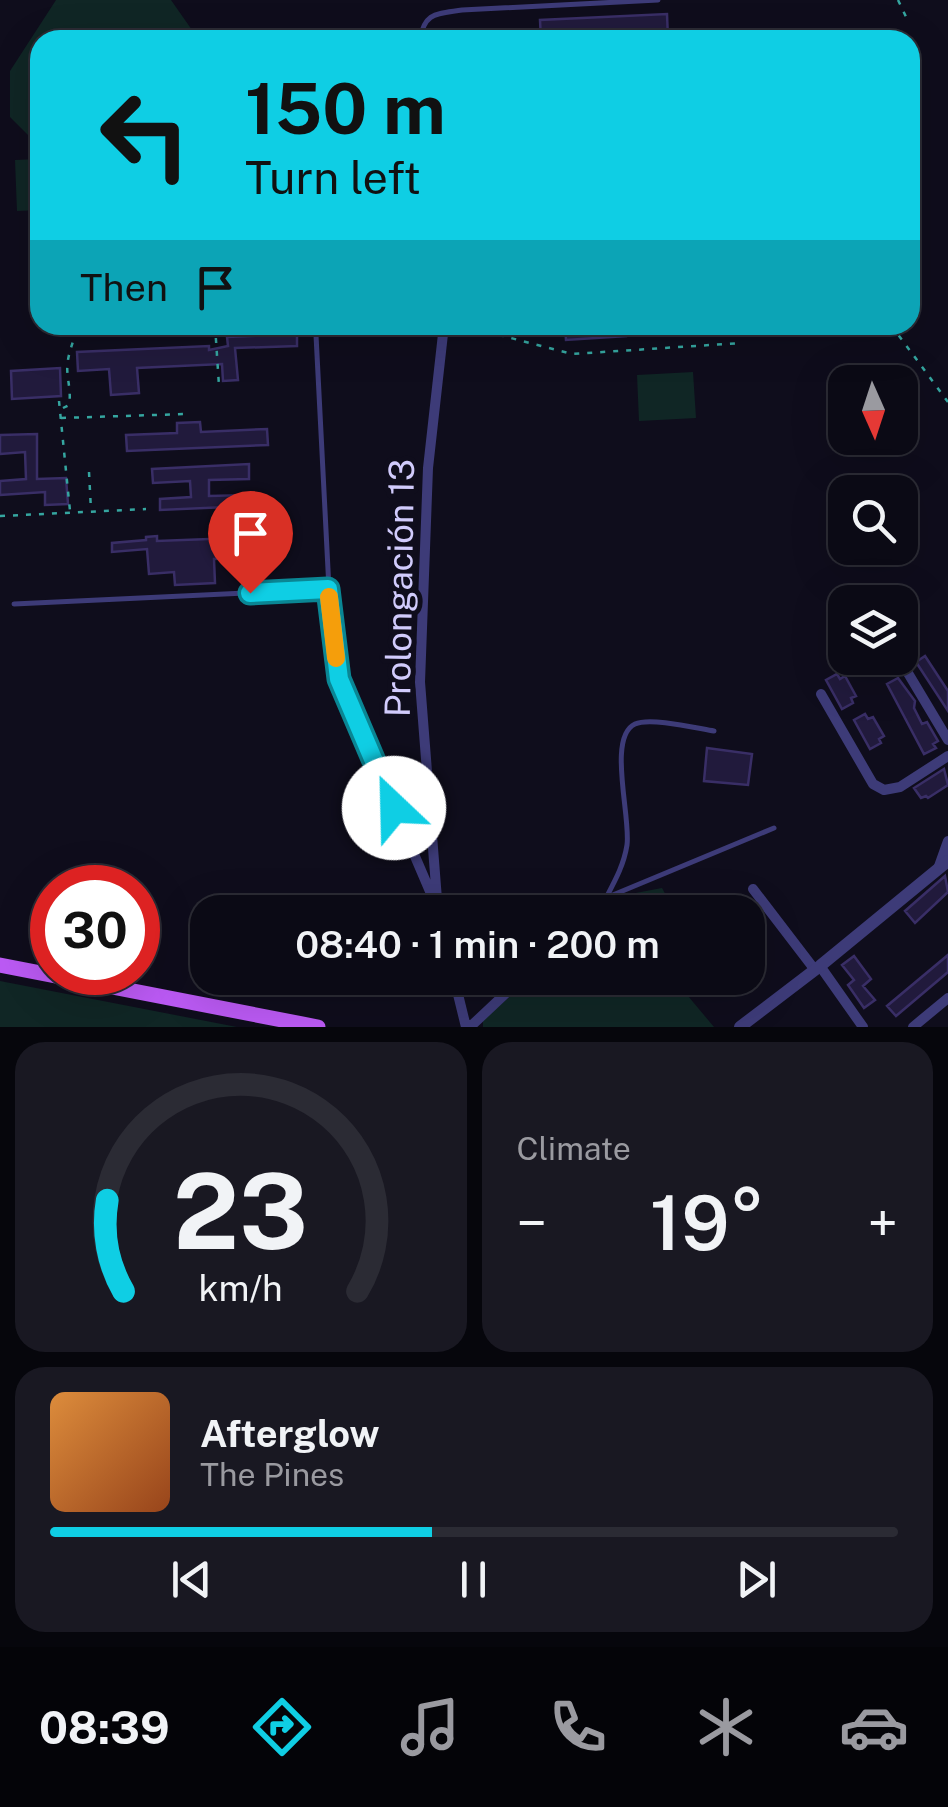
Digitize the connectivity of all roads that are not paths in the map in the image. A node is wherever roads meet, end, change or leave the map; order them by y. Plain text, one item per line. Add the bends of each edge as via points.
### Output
1 (658, 0) edge
2 (421, 30) edge
3 (316, 335) edge
4 (443, 335) edge
5 (328, 589) junction
6 (14, 604) dead end
7 (908, 675) edge
8 (821, 694) dead end
9 (714, 731) dead end
10 (948, 740) edge
11 (948, 756) edge
12 (774, 828) dead end
13 (948, 840) edge
14 (943, 865) edge
15 (753, 889) dead end
16 (432, 895) edge
17 (437, 895) edge
18 (608, 895) edge
19 (613, 895) edge
20 (0, 966) edge
21 (818, 968) junction
22 (459, 995) edge
23 (503, 995) edge
24 (948, 998) edge
25 (318, 1027) edge
26 (468, 1027) edge
27 (740, 1027) edge
28 (864, 1027) edge
29 (913, 1027) edge

1 - 2 lane via 462,10 432,15
3 - 5 lane
4 - 17 street, Prolongación 13 via 428,468 420,682
5 - 6 lane
5 - 16 street via 339,679
7 - 10 street
8 - 11 street via 873,784 884,790
9 - 18 lane via 645,722 623,735 627,842
12 - 19 lane
13 - 14 street
14 - 21 street
15 - 21 street
20 - 25 main road
21 - 27 street
21 - 28 street
22 - 26 street
23 - 26 street
24 - 29 street

